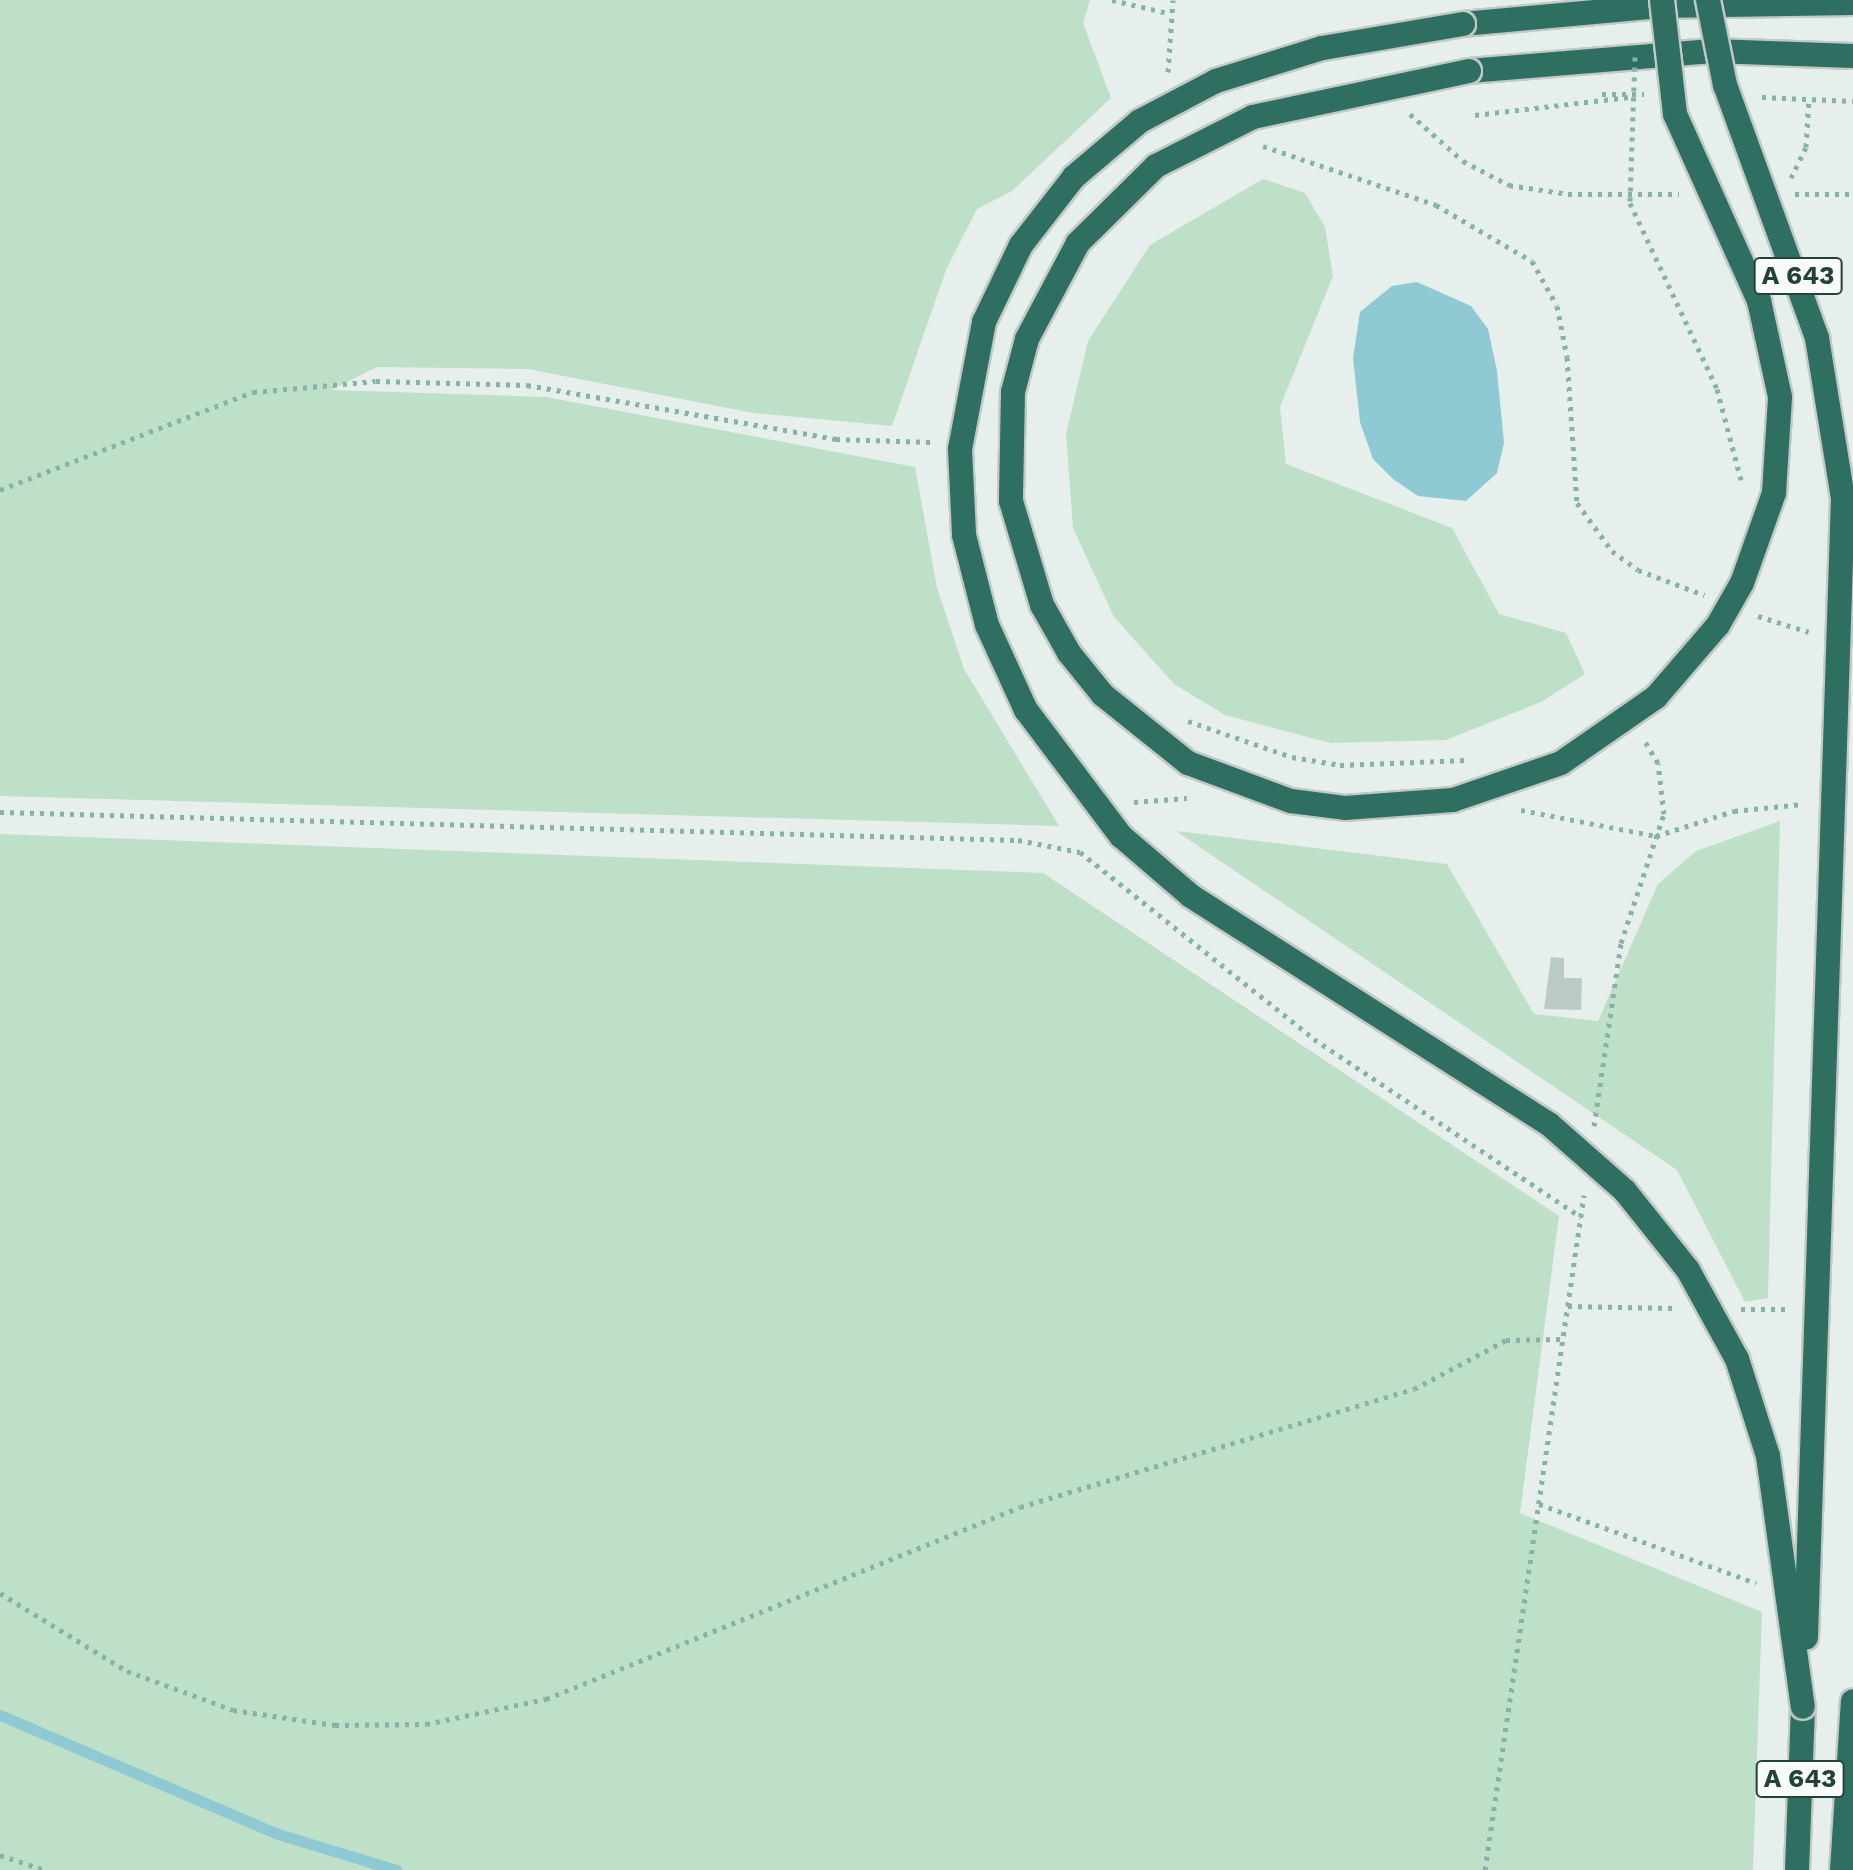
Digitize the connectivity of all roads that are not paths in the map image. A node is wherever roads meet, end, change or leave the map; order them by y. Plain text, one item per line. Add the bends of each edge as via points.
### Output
1 (1662, 0) edge
2 (1708, 0) edge
3 (1853, 3) edge
4 (1853, 56) edge
5 (1853, 1701) edge
6 (1803, 1707) junction
7 (1797, 1870) edge
8 (1842, 1870) edge

1 - 4 highway, bridge via 1675,114 1759,301 1778,385 1774,493 1742,583 1718,625 1656,697 1561,763 1453,800 1345,808 1291,801 1177,755 1103,695 1069,653 1042,605 1011,501 1013,392 1027,339 1071,254 1114,201 1156,166 1253,117 1469,71 1699,52
2 - 6 highway, A 643, bridge via 1725,85 1813,326 1843,498
3 - 6 highway, bridge via 1660,6 1463,24 1322,48 1216,81 1140,121 1074,177 1021,245 972,364 960,449 967,550 987,625 1026,710 1121,836 1191,896 1549,1124 1625,1191 1681,1260 1737,1359 1768,1456
5 - 8 highway, A 643
6 - 7 highway, A 643

